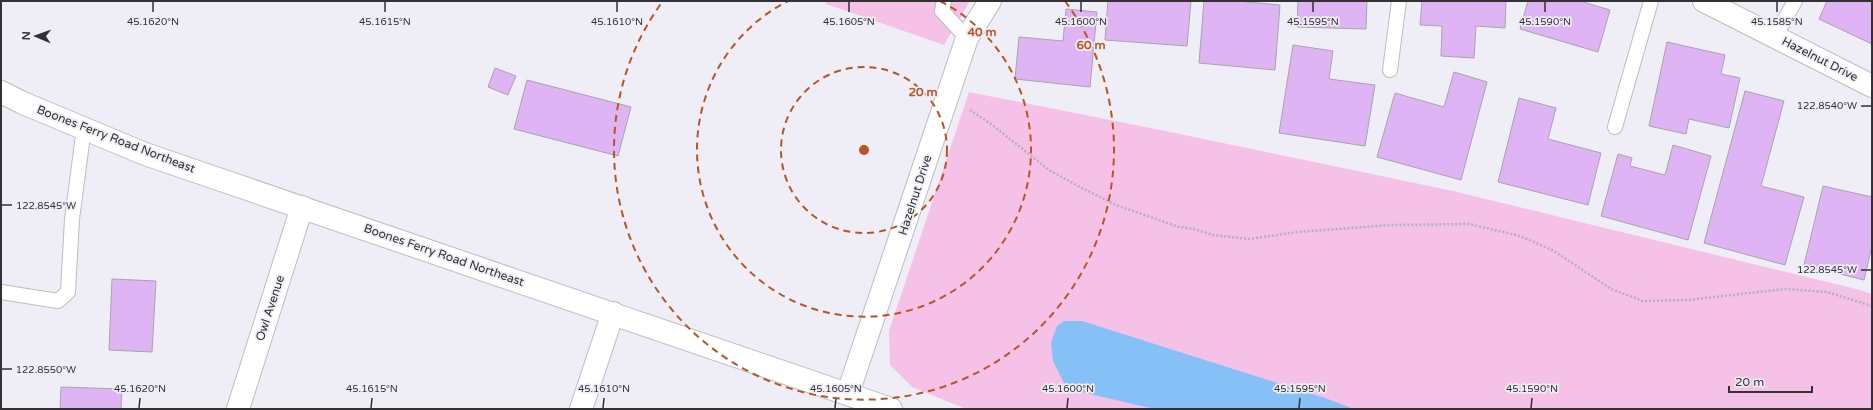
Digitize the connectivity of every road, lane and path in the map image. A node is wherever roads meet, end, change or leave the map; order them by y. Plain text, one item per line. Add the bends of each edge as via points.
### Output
1 (944, 1) edge
2 (990, 1) edge
3 (1399, 1) edge
4 (1651, 1) edge
5 (1704, 1) edge
6 (1795, 1) edge
7 (1775, 37) junction
8 (967, 38) junction
9 (1390, 70) dead end
10 (1872, 86) edge
11 (1, 92) edge
12 (968, 109) dead end
13 (1615, 127) dead end
14 (84, 128) junction
15 (302, 207) junction
16 (1, 292) edge
17 (1872, 306) edge
18 (613, 313) junction
19 (848, 393) junction
20 (238, 409) edge
21 (581, 409) edge
22 (891, 409) edge

1 - 8 lane via 942,11
2 - 8 main road, Hazelnut Drive
3 - 9 lane
4 - 13 lane
5 - 7 main road, Hazelnut Drive
6 - 7 lane
7 - 10 main road, Hazelnut Drive
8 - 19 main road, Hazelnut Drive
11 - 14 main road, Boones Ferry Road Northeast
12 - 17 path via 1049,170 1080,187 1116,205 1179,227 1213,235 1249,239 1298,232 1391,225 1470,224 1516,234 1532,241 1554,251 1611,289 1643,301 1682,300 1785,289 1827,292
14 - 15 main road, Boones Ferry Road Northeast via 145,154
14 - 16 lane via 72,219 68,292 58,301
15 - 18 main road, Boones Ferry Road Northeast
15 - 20 main road, Owl Avenue
18 - 19 main road, Boones Ferry Road Northeast
18 - 21 main road
19 - 22 main road, Boones Ferry Road Northeast

